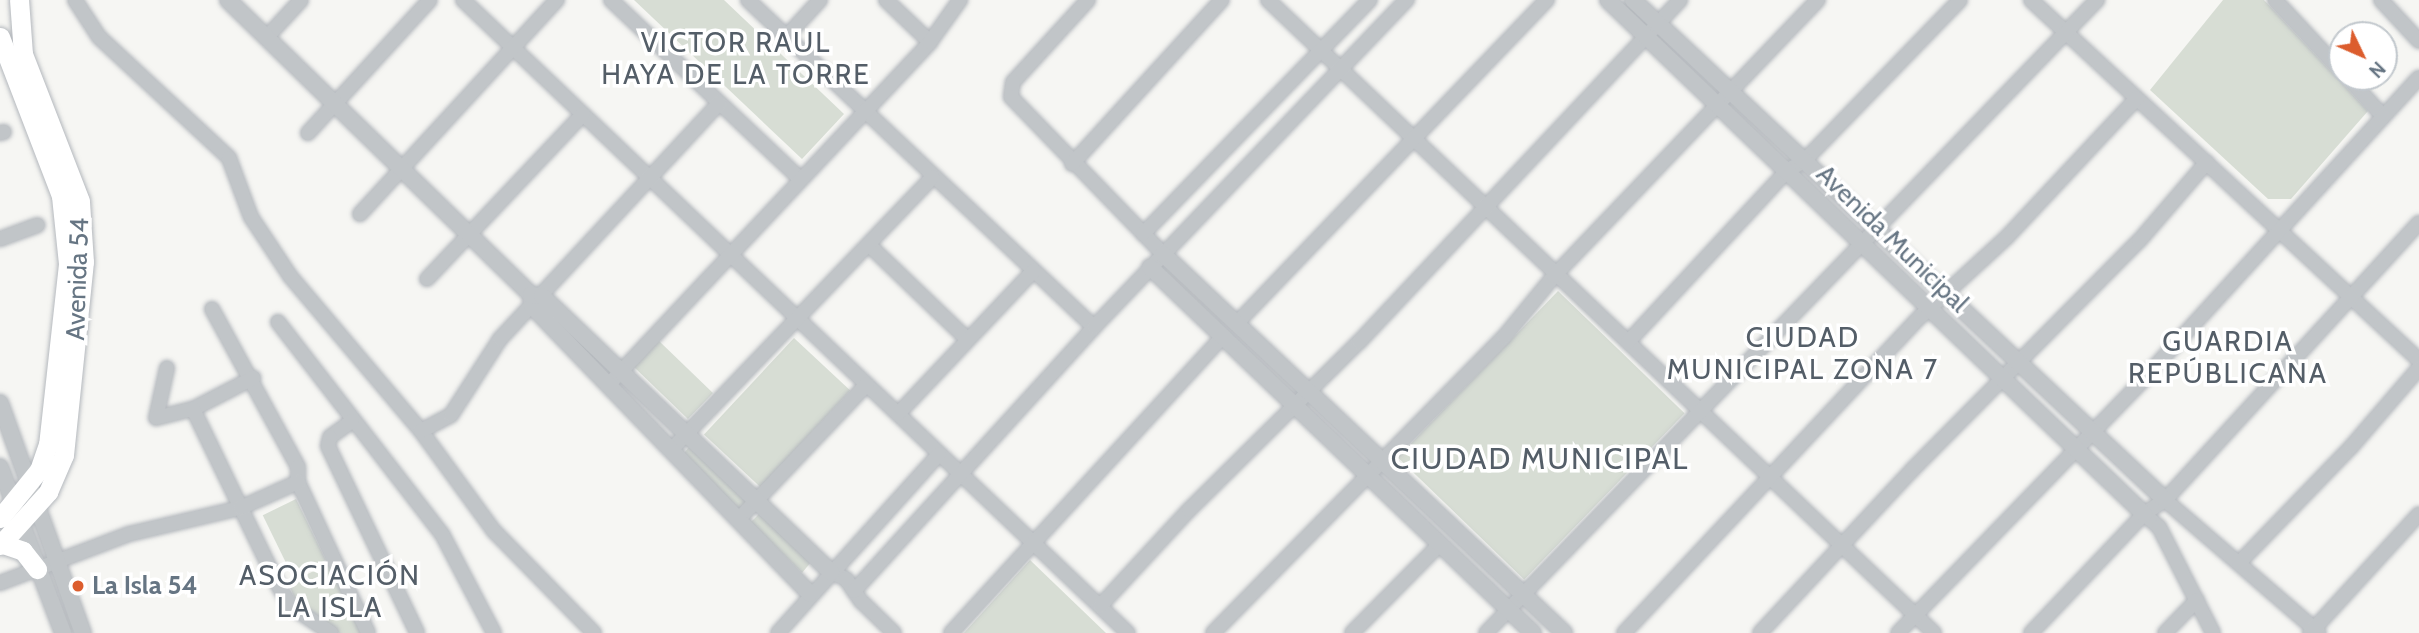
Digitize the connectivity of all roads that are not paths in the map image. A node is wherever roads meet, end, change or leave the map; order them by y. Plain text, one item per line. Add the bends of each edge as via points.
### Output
1 (19, 0) edge
2 (75, 0) edge
3 (228, 0) edge
4 (301, 0) edge
5 (429, 0) edge
6 (463, 0) edge
7 (557, 0) edge
8 (611, 0) edge
9 (747, 0) edge
10 (820, 0) edge
11 (886, 0) edge
12 (960, 0) edge
13 (1088, 0) edge
14 (1222, 0) edge
15 (1268, 0) edge
16 (1370, 0) edge
17 (1407, 0) edge
18 (1547, 0) edge
19 (1608, 0) edge
20 (1633, 0) edge
21 (1680, 0) edge
22 (1818, 0) edge
23 (1960, 0) edge
24 (2031, 0) edge
25 (2097, 0) edge
26 (2275, 0) edge
27 (2381, 0) edge
28 (2396, 0) edge
29 (1659, 24) junction
30 (2407, 28) junction
31 (2067, 33) junction
32 (787, 36) junction
33 (0, 37) edge
34 (267, 37) junction
35 (1647, 37) junction
36 (2419, 41) edge
37 (930, 42) junction
38 (513, 46) junction
39 (1321, 51) junction
40 (2328, 57) edge
41 (1341, 69) junction
42 (2419, 78) edge
43 (2360, 91) edge
44 (1731, 92) junction
45 (2137, 98) junction
46 (335, 102) junction
47 (1717, 102) junction
48 (719, 103) junction
49 (864, 110) junction
50 (583, 114) junction
51 (2382, 115) junction
52 (308, 133) dead end
53 (1414, 140) junction
54 (1804, 161) junction
55 (2207, 162) junction
56 (1072, 164) junction
57 (403, 168) junction
58 (1788, 170) junction
59 (648, 175) junction
60 (933, 177) junction
61 (800, 179) junction
62 (1486, 207) junction
63 (360, 214) dead end
64 (2419, 223) edge
65 (38, 225) dead end
66 (2278, 228) junction
67 (1875, 229) junction
68 (1143, 234) junction
69 (470, 236) junction
70 (0, 239) edge
71 (1859, 244) junction
72 (869, 245) junction
73 (730, 253) junction
74 (1163, 254) junction
75 (1150, 267) junction
76 (1033, 271) junction
77 (1554, 276) junction
78 (427, 279) dead end
79 (1947, 296) junction
80 (2350, 296) junction
81 (535, 299) junction
82 (212, 309) dead end
83 (1928, 309) junction
84 (799, 319) junction
85 (278, 322) dead end
86 (1237, 323) junction
87 (1094, 327) junction
88 (1223, 336) junction
89 (967, 340) junction
90 (1628, 342) junction
91 (2419, 360) edge
92 (2019, 362) junction
93 (167, 368) dead end
94 (2419, 368) edge
95 (621, 371) junction
96 (253, 378) junction
97 (2002, 378) junction
98 (867, 384) junction
99 (609, 386) junction
100 (1310, 392) junction
101 (0, 403) edge
102 (1294, 404) junction
103 (193, 409) junction
104 (1700, 409) junction
105 (898, 414) junction
106 (352, 421) junction
107 (421, 430) junction
108 (2091, 430) junction
109 (687, 434) junction
110 (2073, 447) junction
111 (671, 450) junction
112 (939, 454) junction
113 (1385, 461) junction
114 (0, 467) edge
115 (960, 472) junction
116 (1367, 474) junction
117 (1770, 478) junction
118 (298, 482) junction
119 (27, 488) junction
120 (2165, 500) junction
121 (755, 501) junction
122 (240, 508) junction
123 (35, 510) junction
124 (6, 511) edge
125 (2144, 514) junction
126 (2419, 514) edge
127 (738, 520) junction
128 (21, 526) junction
129 (1033, 542) junction
130 (1440, 544) junction
131 (1, 545) edge
132 (1843, 548) junction
133 (2239, 563) junction
134 (46, 565) junction
135 (831, 572) junction
136 (0, 583) edge
137 (854, 592) junction
138 (1523, 592) junction
139 (810, 594) junction
140 (2197, 600) junction
141 (1100, 606) junction
142 (1509, 609) junction
143 (1915, 615) junction
144 (2314, 631) edge
145 (63, 633) edge
146 (83, 633) edge
147 (331, 633) edge
148 (368, 633) edge
149 (417, 633) edge
150 (494, 633) edge
151 (594, 633) edge
152 (778, 633) edge
153 (894, 633) edge
154 (951, 633) edge
155 (1128, 633) edge
156 (1213, 633) edge
157 (1352, 633) edge
158 (1486, 633) edge
159 (1533, 633) edge
160 (1564, 633) edge
161 (1624, 633) edge
162 (1760, 633) edge
163 (1898, 633) edge
164 (1934, 633) edge
165 (2031, 633) edge
166 (2165, 633) edge
167 (2213, 633) edge

1 - 123 main road, Avenida 54 via 23,54 75,184 84,242 65,446 57,477
2 - 107 street via 99,37 229,158 251,217 290,276
3 - 34 street
4 - 34 street
5 - 46 street
6 - 38 street
7 - 38 street
8 - 48 street
9 - 32 street
10 - 32 street
11 - 37 street
12 - 37 street
13 - 56 street via 1009,88 1011,97
14 - 56 street
15 - 39 street
16 - 39 street
17 - 41 street
18 - 53 street
19 - 35 street, Avenida Municipal
20 - 29 street, Avenida Municipal
21 - 29 street
22 - 44 street
23 - 54 street
24 - 31 street
25 - 31 street
26 - 40 street
27 - 30 street
28 - 30 street
29 - 35 street
29 - 44 street, Avenida Municipal
30 - 36 street
31 - 45 street
31 - 67 street
32 - 49 street
33 - 119 main road via 53,173 66,221 68,264 52,426 45,457
34 - 46 street
35 - 47 street, Avenida Municipal
35 - 62 street
37 - 49 street
38 - 50 street
38 - 57 street
39 - 41 street
39 - 68 street
41 - 53 street
41 - 74 street
42 - 51 street
43 - 51 street
44 - 47 street
44 - 54 street, Avenida Municipal
45 - 55 street
45 - 79 street
46 - 52 street
46 - 57 street
47 - 58 street, Avenida Municipal
47 - 77 street
48 - 59 street
48 - 61 street
49 - 60 street
49 - 61 street
50 - 59 street
50 - 69 street
51 - 66 street
53 - 62 street
53 - 86 street
54 - 58 street
54 - 67 street, Avenida Municipal
55 - 66 street
55 - 92 street via 2140,241
56 - 68 street
57 - 63 street
57 - 69 street
58 - 71 street, Avenida Municipal
58 - 90 street
59 - 73 street
59 - 81 street
60 - 72 street
60 - 76 street
61 - 73 street
62 - 77 street
62 - 100 street
64 - 80 street
65 - 70 street
66 - 80 street
66 - 108 street via 2141,382
67 - 71 street
67 - 79 street, Avenida Municipal
68 - 74 street
69 - 78 street
69 - 81 street
71 - 83 street, Avenida Municipal
71 - 104 street
72 - 84 street
72 - 89 street
73 - 84 street
73 - 95 street
74 - 75 street
74 - 86 street
75 - 87 street
75 - 88 street
76 - 87 street
76 - 89 street
77 - 90 street
77 - 113 street via 1504,337
79 - 83 street
79 - 92 street, Avenida Municipal
80 - 91 street
80 - 120 street
81 - 95 street
81 - 99 street
81 - 107 street via 500,339 464,401 451,415
82 - 96 street
83 - 97 street, Avenida Municipal
83 - 117 street
84 - 98 street
84 - 109 street
85 - 106 street
86 - 100 street
87 - 115 street
88 - 102 street
88 - 129 street
89 - 105 street
90 - 104 street
92 - 97 street
92 - 108 street, Avenida Municipal
93 - 103 street via 156,418
94 - 133 street via 2352,446
95 - 99 street
95 - 109 street
96 - 103 street
96 - 118 street via 298,467
97 - 110 street, Avenida Municipal
97 - 132 street
98 - 105 street
98 - 121 street
99 - 111 street
100 - 102 street
100 - 113 street
101 - 119 street
102 - 116 street
102 - 141 street
103 - 122 street
104 - 117 street
104 - 138 street
105 - 112 street
106 - 149 street via 330,437 328,446
106 - 150 street via 387,458 442,534
107 - 151 street via 494,531
108 - 110 street
108 - 120 street, Avenida Municipal
109 - 111 street
109 - 121 street
110 - 125 street, Avenida Municipal
110 - 143 street
111 - 127 street
112 - 115 street
112 - 135 street
113 - 116 street
113 - 138 street
114 - 124 street
115 - 129 street
115 - 137 street
116 - 130 street
116 - 156 street
117 - 132 street
117 - 161 street
118 - 122 street
118 - 148 street
119 - 123 street
119 - 124 main road
120 - 125 street
120 - 133 street
121 - 127 street
121 - 135 street
122 - 134 street via 142,530
122 - 147 street via 292,607
123 - 128 main road, Avenida 54
123 - 134 street
124 - 128 street
125 - 140 street via 2159,527
125 - 165 street
126 - 144 street
127 - 139 street
128 - 131 main road, Avenida 54
128 - 134 street
129 - 141 street
129 - 154 street
130 - 142 street
130 - 157 street
131 - 134 main road
132 - 143 street
132 - 162 street
133 - 144 street
134 - 136 street
134 - 145 street
134 - 146 street
135 - 137 street via 846,579
135 - 139 street
137 - 153 street
138 - 142 street
138 - 160 street
139 - 152 street
140 - 166 street
140 - 167 street
141 - 155 street
142 - 158 street
142 - 159 street
143 - 163 street
143 - 164 street

